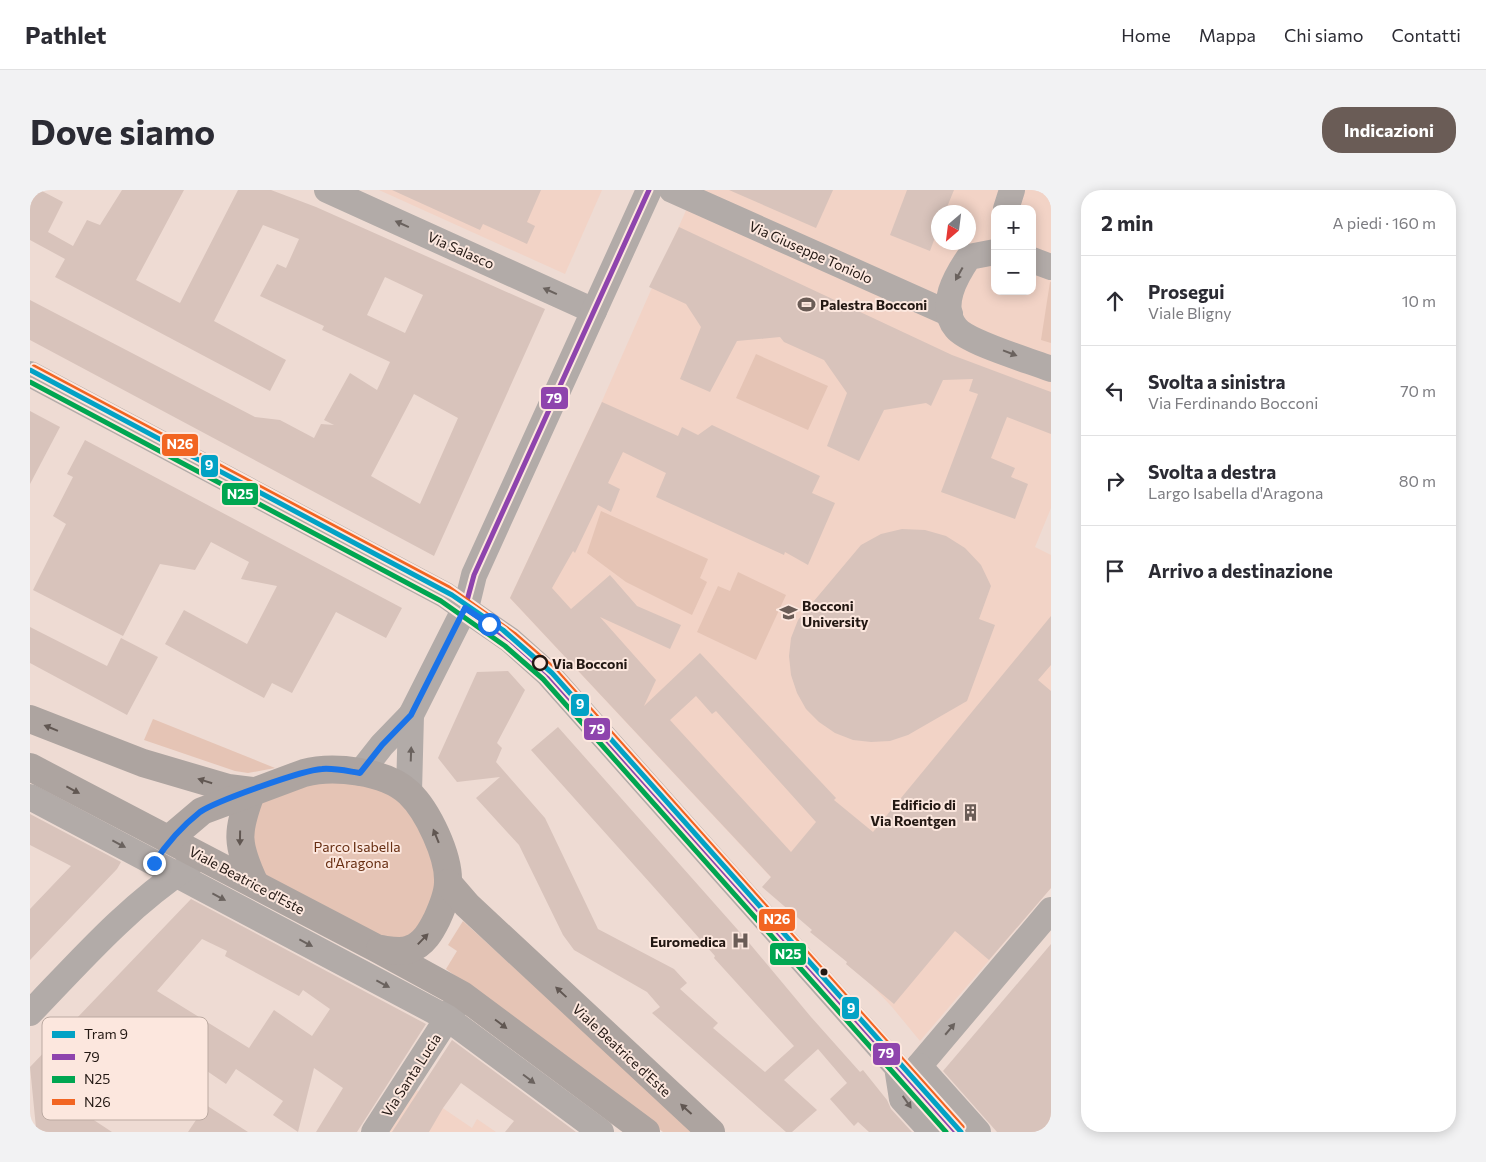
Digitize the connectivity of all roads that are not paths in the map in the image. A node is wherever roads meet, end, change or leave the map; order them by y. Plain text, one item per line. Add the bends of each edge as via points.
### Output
1 (327, 190) edge
2 (649, 190) edge
3 (672, 190) edge
4 (991, 249) edge
5 (1036, 261) edge
6 (1051, 267) edge
7 (594, 311) junction
8 (950, 314) junction
9 (1051, 369) edge
10 (30, 374) edge
11 (465, 608) junction
12 (411, 715) junction
13 (30, 719) edge
14 (30, 767) edge
15 (360, 773) junction
16 (252, 791) junction
17 (408, 792) junction
18 (30, 797) edge
19 (169, 839) junction
20 (203, 857) junction
21 (165, 869) junction
22 (448, 883) junction
23 (255, 884) junction
24 (1051, 910) edge
25 (378, 948) junction
26 (462, 995) junction
27 (30, 1013) edge
28 (447, 1018) junction
29 (908, 1067) junction
30 (634, 1129) edge
31 (374, 1132) edge
32 (601, 1132) edge
33 (712, 1132) edge
34 (932, 1132) edge
35 (978, 1132) edge

7 -> 1 street, Via Salasco
2 - 7 street
3 - 8 street, Via Giuseppe Toniolo
4 -> 8 street via 970,257 958,273 949,294
5 - 6 street
7 - 11 street via 474,575
8 -> 9 street via 956,328 968,338
10 - 11 street
11 - 12 street
11 - 29 street via 510,640 548,674
12 - 15 street
17 -> 12 street
16 -> 13 main road via 228,788 143,762
14 -> 19 main road, Viale Beatrice d'Este
15 - 16 main road via 321,769
15 - 17 main road via 384,779
16 - 19 main road via 202,811
16 -> 23 main road via 239,839
22 -> 17 main road via 436,835
18 -> 21 street, Viale Beatrice d'Este
19 - 20 main road, Viale Beatrice d'Este
19 - 21 street
20 - 21 street
20 - 23 main road, Viale Beatrice d'Este
21 - 27 street
21 -> 28 street, Viale Beatrice d'Este
25 -> 22 main road via 409,950 421,943 442,908
33 -> 22 main road, Viale Beatrice d'Este via 474,912
23 - 25 main road, Viale Beatrice d'Este
29 -> 24 street
25 - 26 main road, Viale Beatrice d'Este
26 - 28 street
26 -> 30 main road, Viale Beatrice d'Este
28 - 31 street, Via Santa Lucia
28 -> 32 street, Viale Beatrice d'Este
29 -> 34 street via 902,1099
29 - 35 street

